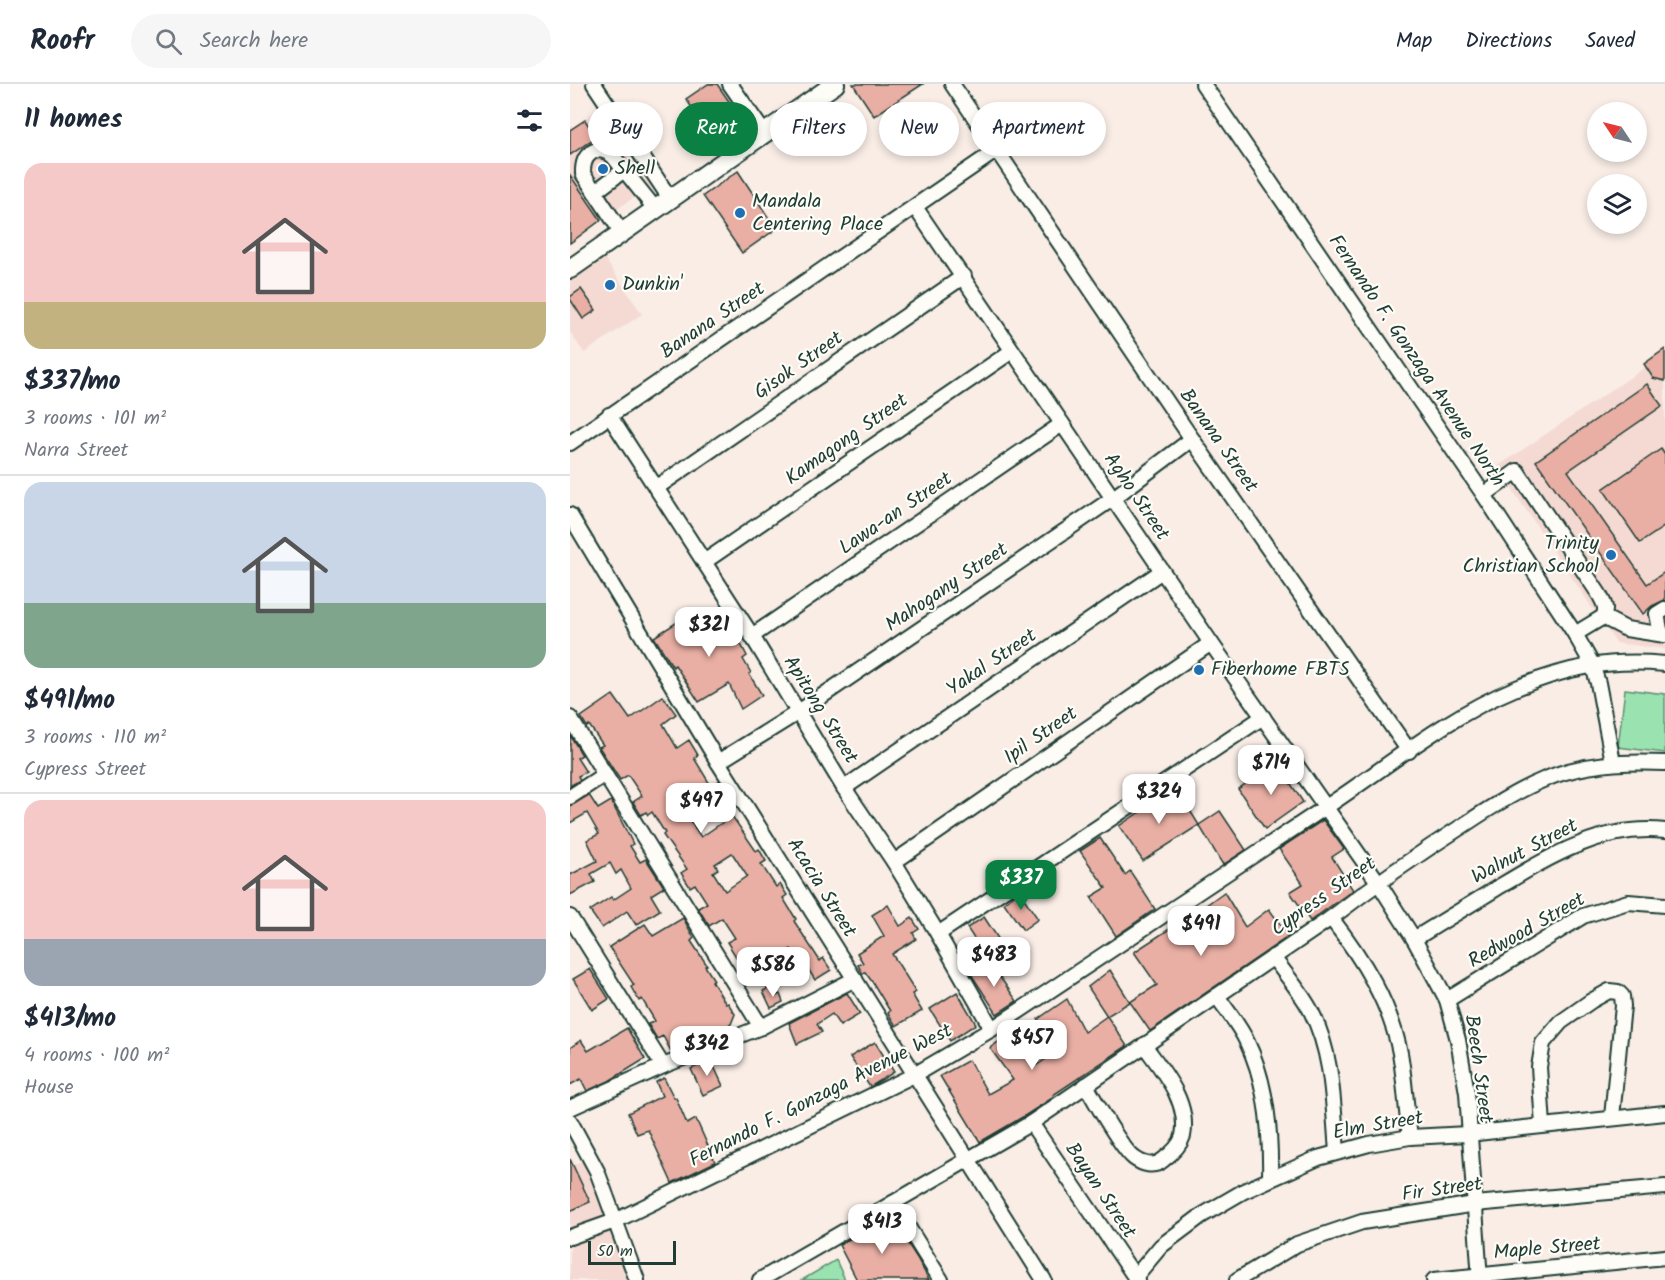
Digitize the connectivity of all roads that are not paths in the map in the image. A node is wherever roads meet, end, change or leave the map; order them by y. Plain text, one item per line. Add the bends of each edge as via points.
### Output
1 (594, 84) edge
2 (730, 84) edge
3 (835, 84) edge
4 (952, 84) edge
5 (1203, 84) edge
6 (971, 112) edge
7 (764, 133) junction
8 (988, 156) edge
9 (1001, 156) edge
10 (624, 170) junction
11 (595, 192) junction
12 (671, 200) junction
13 (915, 207) junction
14 (656, 210) junction
15 (622, 233) junction
16 (570, 269) edge
17 (964, 276) junction
18 (1012, 351) junction
19 (609, 415) junction
20 (1062, 424) junction
21 (1192, 439) junction
22 (570, 443) edge
23 (657, 488) junction
24 (1484, 495) junction
25 (1114, 498) junction
26 (570, 514) edge
27 (704, 562) junction
28 (1162, 570) junction
29 (1665, 609) edge
30 (1603, 617) junction
31 (1575, 634) junction
32 (1663, 635) edge
33 (752, 636) junction
34 (1211, 643) junction
35 (1592, 664) junction
36 (1665, 664) edge
37 (797, 713) junction
38 (1263, 717) junction
39 (570, 718) edge
40 (1409, 751) junction
41 (718, 762) junction
42 (1613, 762) junction
43 (1665, 763) edge
44 (605, 774) junction
45 (844, 788) junction
46 (570, 796) edge
47 (1327, 807) junction
48 (1665, 831) edge
49 (894, 862) junction
50 (1378, 882) junction
51 (1665, 905) edge
52 (570, 917) edge
53 (1331, 918) junction
54 (939, 934) junction
55 (1414, 939) junction
56 (1273, 957) junction
57 (855, 979) junction
58 (1217, 996) junction
59 (1447, 1000) junction
60 (761, 1027) junction
61 (992, 1029) junction
62 (1144, 1045) junction
63 (663, 1066) junction
64 (914, 1075) junction
65 (1086, 1084) junction
66 (570, 1108) edge
67 (1665, 1113) edge
68 (1612, 1117) junction
69 (570, 1121) edge
70 (1031, 1124) junction
71 (1544, 1125) junction
72 (1468, 1134) junction
73 (1410, 1137) junction
74 (1337, 1152) junction
75 (969, 1161) junction
76 (1270, 1178) junction
77 (1665, 1187) edge
78 (893, 1203) junction
79 (1475, 1204) junction
80 (615, 1221) junction
81 (570, 1237) edge
82 (1665, 1257) edge
83 (1480, 1277) edge
84 (1136, 1279) edge
85 (637, 1280) edge
86 (760, 1280) edge
87 (941, 1280) edge
88 (1044, 1280) edge
89 (1237, 1280) edge
90 (1434, 1280) edge

1 - 12 street
2 - 7 street
3 - 7 main road
4 - 6 street, Banana Street
5 - 24 street, Fernando F. Gonzaga Avenue North
7 - 12 main road
8 - 13 street, Banana Street
9 - 21 street, Banana Street
10 - 11 street
10 - 11 street via 605,149 587,157 582,164 583,174
10 - 14 street
11 - 15 street
12 - 14 main road
13 - 17 street, Agho Street
13 - 19 street, Banana Street
14 - 15 main road
15 - 16 main road
17 - 18 street, Agho Street
17 - 23 street, Gisok Street
18 - 20 street, Agho Street
18 - 27 street, Kamagong Street
19 - 22 street, Banana Street
19 - 23 street, Apitong Street
20 - 25 street, Agho Street
20 - 33 street, Lawa-an Street
21 - 25 street, Mahogany Street
21 - 40 street, Banana Street
23 - 27 street, Apitong Street
24 - 30 street via 1518,471 1599,594 1605,606
24 - 31 street, Fernando F. Gonzaga Avenue North
25 - 28 street, Agho Street
25 - 37 street, Mahogany Street
26 - 41 street, Acacia Street
27 - 33 street, Apitong Street
28 - 34 street, Agho Street
28 - 45 street, Yakal Street
29 - 32 street via 1657,614
30 - 31 street
30 - 32 street via 1626,629
31 - 35 street, Fernando F. Gonzaga Avenue North
33 - 37 street, Apitong Street
34 - 38 street, Agho Street
34 - 49 street, Ipil Street
35 - 36 street, Fernando F. Gonzaga Avenue West
35 - 40 street, Fernando F. Gonzaga Avenue West via 1534,681 1490,700
35 - 42 street, Fernando F. Gonzaga Avenue North
37 - 41 street, Mahogany Street
37 - 45 street, Apitong Street
38 - 47 street, Agho Street
38 - 54 street
39 - 44 street
40 - 47 street, Fernando F. Gonzaga Avenue West
41 - 57 street, Acacia Street
42 - 43 street, Cypress Street
42 - 50 street, Cypress Street via 1544,779 1497,804
44 - 46 street
44 - 60 street
45 - 49 street, Apitong Street
47 - 50 street, Agho Street
47 - 61 street, Fernando F. Gonzaga Avenue West
48 - 55 street, Walnut Street via 1593,838 1558,852
49 - 54 street, Apitong Street
50 - 53 street, Cypress Street
50 - 55 street, Beech Street
51 - 59 street, Redwood Street via 1629,902 1583,916
52 - 63 street
53 - 56 street, Cypress Street
53 - 73 street via 1369,972 1393,1025
54 - 61 street, Apitong Street
55 - 59 street, Beech Street
56 - 58 street, Cypress Street
56 - 74 street via 1309,1008 1324,1042 1332,1083
57 - 60 street
57 - 64 street, Acacia Street
58 - 62 street, Cypress Street
58 - 76 street via 1247,1041 1255,1064 1268,1130
59 - 72 street, Beech Street via 1467,1093
60 - 63 street
61 - 64 street, Fernando F. Gonzaga Avenue West
62 - 65 street, Cypress Street
62 - 65 street via 1175,1091 1183,1114 1183,1136 1175,1150 1159,1164 1146,1164 1132,1157
63 - 66 street
64 - 75 street, Acacia Street
64 - 80 street, Fernando F. Gonzaga Avenue West
65 - 70 street, Cypress Street
67 - 68 street, Elm Street
68 - 71 street, Elm Street
68 - 71 street via 1623,1006 1622,996 1609,991 1561,1022 1543,1043 1539,1067
69 - 80 street via 588,1153
70 - 75 street, Cypress Street
70 - 84 street, Bayan Street
71 - 72 street, Elm Street
72 - 73 street, Elm Street
72 - 79 street, Beech Street
73 - 74 street, Elm Street
74 - 76 street, Elm Street
75 - 78 street, Cypress Street
75 - 88 street, Acacia Street
76 - 84 street, Elm Street via 1181,1230 1161,1246
77 - 79 street, Fir Street
78 - 86 street, Cypress Street
78 - 87 street
79 - 83 street, Beech Street
79 - 89 street, Fir Street via 1362,1222 1297,1244
80 - 81 street, Fernando F. Gonzaga Avenue West
80 - 85 street
82 - 83 street, Maple Street
83 - 90 street, Maple Street

